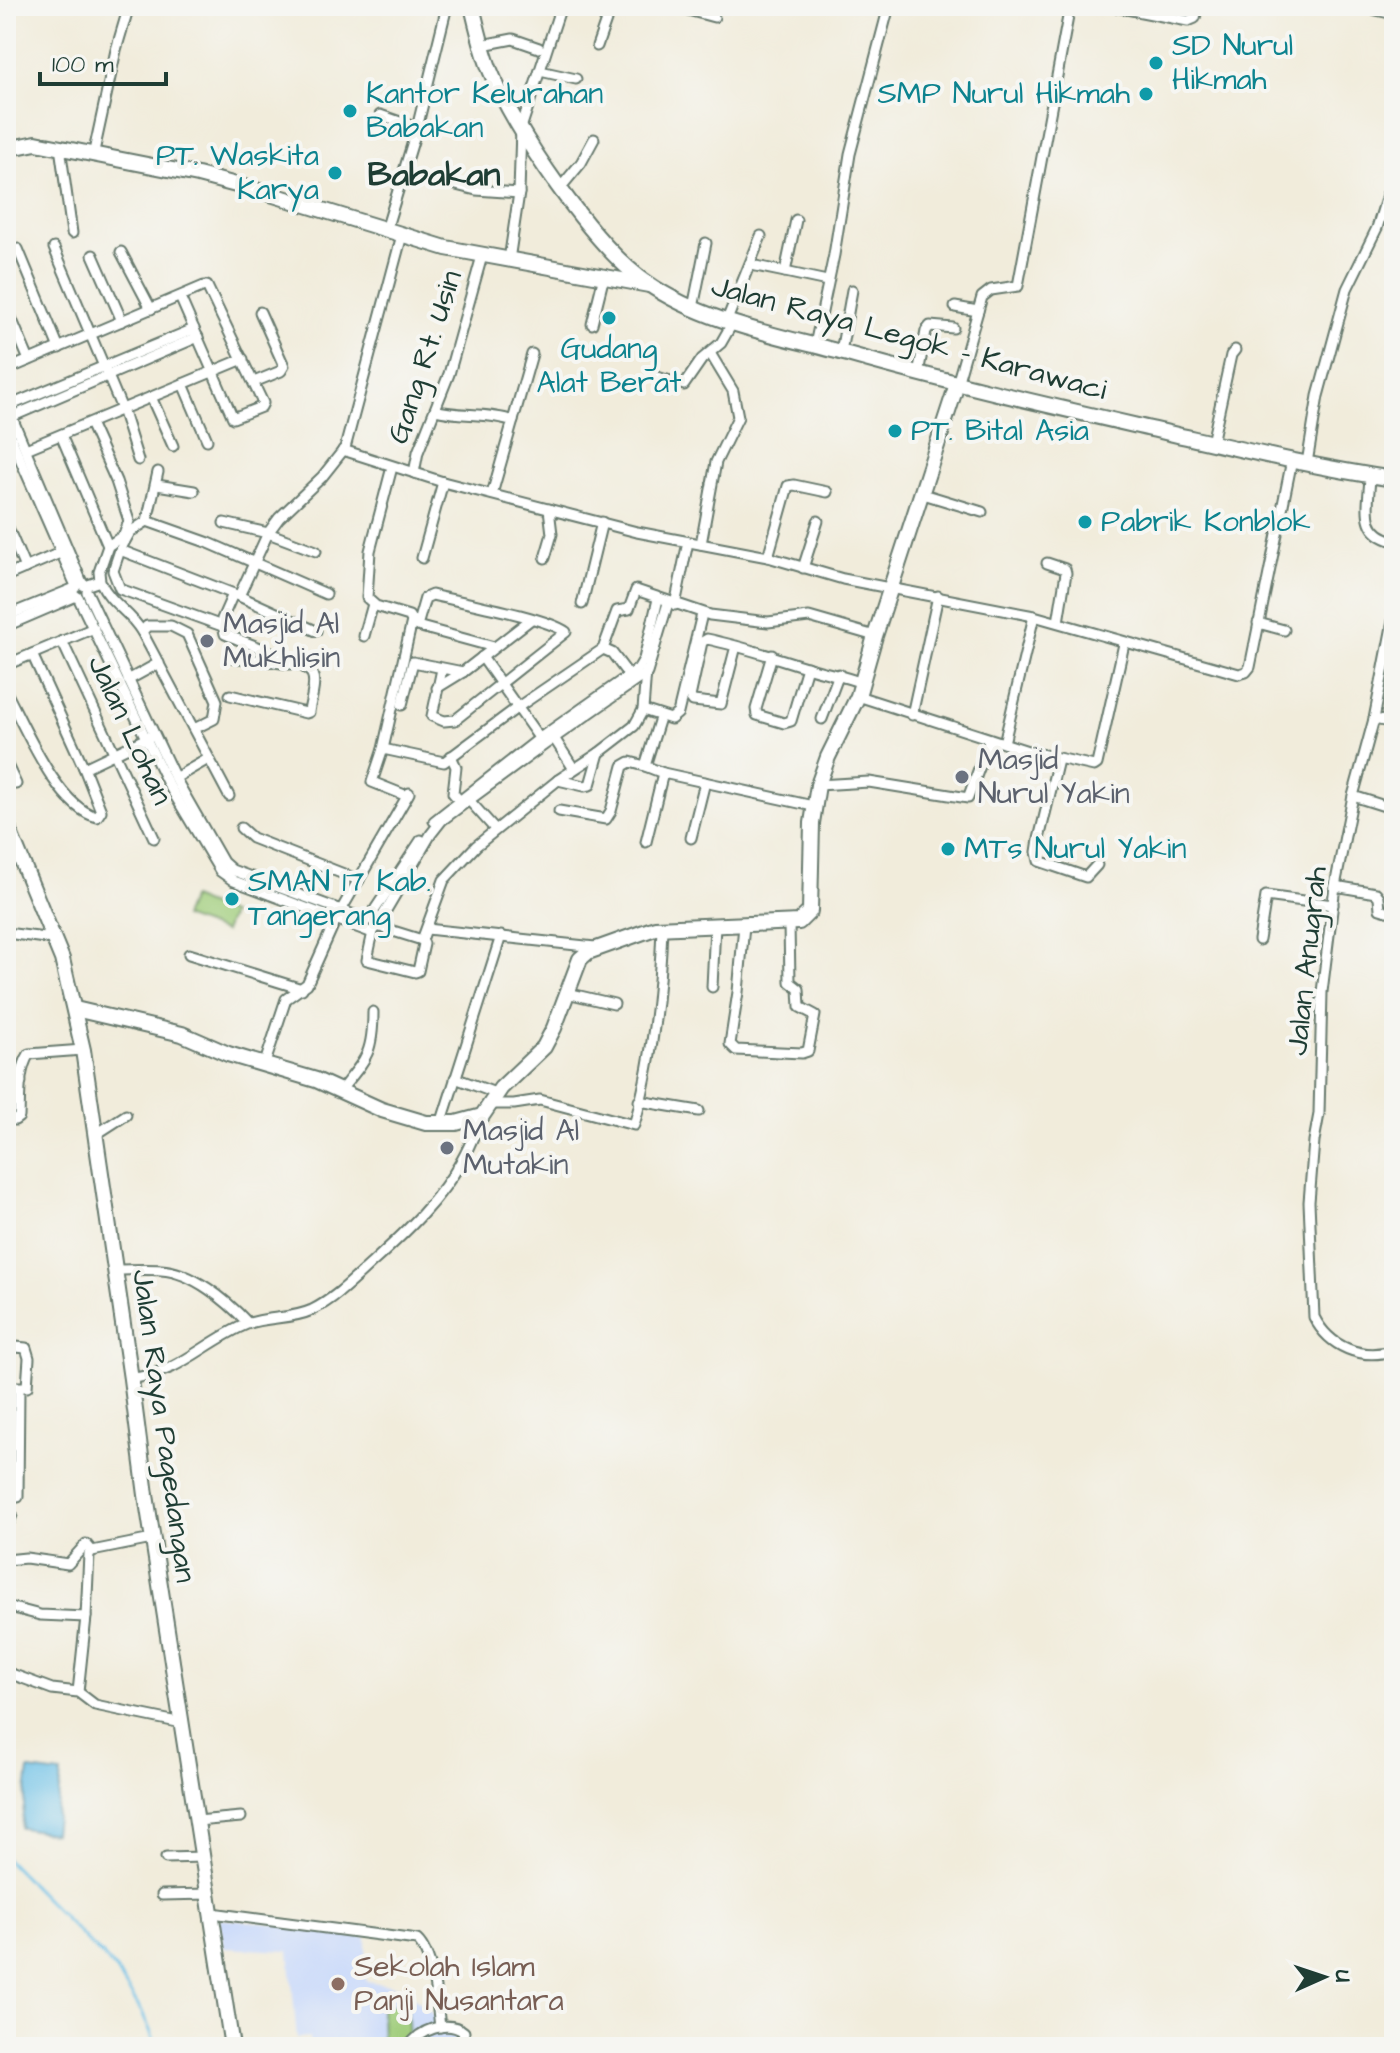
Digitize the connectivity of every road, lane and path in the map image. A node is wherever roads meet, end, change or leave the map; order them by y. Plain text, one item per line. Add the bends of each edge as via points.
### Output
1 (129, 6) edge
2 (447, 6) edge
3 (472, 6) edge
4 (561, 6) edge
5 (611, 6) edge
6 (673, 6) edge
7 (889, 6) edge
8 (1070, 6) edge
9 (1111, 6) edge
10 (1198, 6) edge
11 (1358, 6) edge
12 (1391, 11) edge
13 (714, 17) dead end
14 (482, 45) junction
15 (597, 46) dead end
16 (539, 48) dead end
17 (540, 71) junction
18 (576, 79) dead end
19 (380, 115) dead end
20 (417, 128) junction
21 (521, 128) junction
22 (594, 139) dead end
23 (60, 147) junction
24 (6, 149) edge
25 (93, 156) junction
26 (1394, 173) edge
27 (444, 182) dead end
28 (561, 187) junction
29 (519, 193) junction
30 (796, 220) dead end
31 (386, 230) junction
32 (72, 233) dead end
33 (402, 235) junction
34 (761, 236) dead end
35 (706, 243) dead end
36 (54, 248) dead end
37 (18, 249) dead end
38 (121, 252) dead end
39 (93, 255) dead end
40 (482, 256) junction
41 (509, 260) junction
42 (751, 265) junction
43 (785, 272) junction
44 (604, 276) junction
45 (827, 281) junction
46 (649, 285) junction
47 (852, 290) dead end
48 (180, 297) junction
49 (6, 306) edge
50 (955, 307) dead end
51 (693, 308) junction
52 (151, 309) junction
53 (978, 311) junction
54 (260, 312) dead end
55 (122, 321) junction
56 (730, 321) junction
57 (592, 324) dead end
58 (953, 328) dead end
59 (196, 333) junction
60 (91, 334) junction
61 (815, 345) junction
62 (59, 348) junction
63 (1235, 350) dead end
64 (841, 352) junction
65 (710, 353) junction
66 (532, 354) dead end
67 (243, 359) junction
68 (29, 360) junction
69 (6, 370) edge
70 (106, 371) junction
71 (213, 372) junction
72 (918, 374) junction
73 (657, 377) dead end
74 (254, 382) junction
75 (183, 384) junction
76 (957, 384) junction
77 (151, 397) junction
78 (7, 406) edge
79 (122, 409) junction
80 (435, 410) junction
81 (9, 418) edge
82 (513, 421) junction
83 (90, 423) junction
84 (6, 427) edge
85 (61, 435) junction
86 (207, 440) dead end
87 (1212, 443) junction
88 (173, 446) dead end
89 (343, 450) junction
90 (22, 452) junction
91 (6, 460) edge
92 (138, 460) dead end
93 (1300, 462) junction
94 (392, 467) junction
95 (158, 472) dead end
96 (414, 473) junction
97 (1370, 476) junction
98 (1394, 479) edge
99 (443, 482) junction
100 (157, 485) junction
101 (194, 491) dead end
102 (827, 492) dead end
103 (920, 493) junction
104 (492, 494) junction
105 (549, 509) junction
106 (982, 512) dead end
107 (147, 521) junction
108 (818, 521) dead end
109 (602, 522) junction
110 (6, 523) edge
111 (224, 523) dead end
112 (268, 533) junction
113 (1394, 541) edge
114 (688, 542) junction
115 (701, 544) junction
116 (108, 546) junction
117 (120, 550) junction
118 (316, 551) dead end
119 (60, 553) junction
120 (768, 557) junction
121 (422, 558) dead end
122 (545, 558) dead end
123 (254, 561) junction
124 (1047, 563) dead end
125 (25, 568) junction
126 (803, 568) junction
127 (6, 576) edge
128 (100, 581) junction
129 (891, 586) junction
130 (80, 590) junction
131 (326, 594) dead end
132 (236, 595) junction
133 (938, 596) junction
134 (667, 602) junction
135 (373, 604) junction
136 (582, 604) dead end
137 (702, 614) junction
138 (6, 616) edge
139 (1034, 616) junction
140 (1394, 616) edge
141 (530, 620) junction
142 (1058, 622) junction
143 (1258, 623) junction
144 (6, 626) edge
145 (222, 626) junction
146 (94, 628) junction
147 (1284, 630) dead end
148 (316, 631) dead end
149 (142, 632) junction
150 (364, 636) dead end
151 (875, 636) junction
152 (62, 641) junction
153 (1124, 644) junction
154 (736, 646) junction
155 (494, 647) junction
156 (603, 649) junction
157 (32, 654) junction
158 (772, 655) junction
159 (230, 657) dead end
160 (482, 657) junction
161 (159, 663) junction
162 (297, 663) junction
163 (6, 665) edge
164 (807, 667) junction
165 (442, 669) junction
166 (644, 669) junction
167 (463, 672) junction
168 (839, 674) junction
169 (128, 680) junction
170 (632, 680) junction
171 (501, 683) junction
172 (437, 688) junction
173 (860, 689) junction
174 (6, 692) edge
175 (230, 695) dead end
176 (402, 705) dead end
177 (518, 707) junction
178 (643, 710) junction
179 (912, 715) junction
180 (822, 719) dead end
181 (1374, 719) junction
182 (659, 721) dead end
183 (1394, 723) edge
184 (194, 729) junction
185 (150, 736) junction
186 (554, 738) junction
187 (990, 739) junction
188 (542, 741) junction
189 (1004, 743) junction
190 (383, 749) junction
191 (114, 753) junction
192 (599, 753) junction
193 (451, 756) junction
194 (208, 759) junction
195 (1058, 760) junction
196 (6, 763) edge
197 (645, 766) junction
198 (84, 768) junction
199 (574, 769) junction
200 (663, 773) junction
201 (175, 778) junction
202 (558, 780) junction
203 (705, 782) junction
204 (16, 784) dead end
205 (818, 785) junction
206 (229, 796) dead end
207 (1353, 796) junction
208 (465, 798) junction
209 (813, 806) junction
210 (1394, 809) edge
211 (559, 811) dead end
212 (6, 823) edge
213 (241, 828) dead end
214 (495, 829) junction
215 (154, 838) dead end
216 (691, 838) dead end
217 (646, 842) dead end
218 (1097, 865) dead end
219 (359, 880) junction
220 (1335, 886) junction
221 (1333, 905) junction
222 (1394, 913) edge
223 (338, 915) junction
224 (789, 924) junction
225 (715, 925) junction
226 (744, 925) junction
227 (662, 928) junction
228 (375, 929) junction
229 (427, 929) junction
230 (6, 933) edge
231 (501, 936) junction
232 (53, 939) junction
233 (422, 940) junction
234 (1259, 940) dead end
235 (598, 948) junction
236 (189, 954) dead end
237 (712, 987) dead end
238 (302, 989) junction
239 (567, 993) junction
240 (614, 1004) dead end
241 (75, 1009) junction
242 (373, 1012) dead end
243 (83, 1050) junction
244 (264, 1066) junction
245 (455, 1078) junction
246 (6, 1080) edge
247 (21, 1082) junction
248 (340, 1091) junction
249 (639, 1101) junction
250 (491, 1105) junction
251 (699, 1111) dead end
252 (126, 1115) dead end
253 (6, 1119) edge
254 (441, 1124) junction
255 (95, 1135) junction
256 (115, 1270) junction
257 (248, 1323) junction
258 (6, 1346) edge
259 (1394, 1350) edge
260 (131, 1379) junction
261 (6, 1387) edge
262 (19, 1388) junction
263 (6, 1498) edge
264 (12, 1515) dead end
265 (6, 1529) edge
266 (152, 1539) junction
267 (92, 1551) junction
268 (6, 1560) edge
269 (6, 1606) edge
270 (86, 1617) junction
271 (6, 1672) edge
272 (78, 1692) junction
273 (182, 1723) junction
274 (241, 1817) dead end
275 (197, 1821) junction
276 (203, 1857) junction
277 (166, 1858) dead end
278 (209, 1894) junction
279 (162, 1895) dead end
280 (212, 1913) junction
281 (440, 2027) junction
282 (232, 2047) edge
283 (409, 2047) edge
284 (462, 2047) edge

1 - 25 street
2 - 20 street
3 - 14 street, Jalan Raya Legok - Karawaci
4 - 17 street
5 - 15 street
6 - 13 street
7 - 45 street via 850,154
8 - 53 street via 1018,286 985,293
9 - 10 street via 1188,21 1195,18
11 - 12 street
14 - 16 street via 513,39
14 - 21 street, Jalan Raya Legok - Karawaci
17 - 18 street
17 - 21 street
19 - 20 street
20 - 31 street
21 - 28 street, Jalan Raya Legok - Karawaci
21 - 29 street
22 - 28 street
23 - 24 street via 36,143
23 - 25 street
23 - 32 street
25 - 31 street via 198,175
26 - 93 street via 1377,228 1347,289
27 - 29 street
28 - 46 street, Jalan Raya Legok - Karawaci via 600,240
29 - 41 street
30 - 43 street
31 - 33 street
33 - 40 street
33 - 89 street
34 - 42 street
35 - 51 street
36 - 60 street
37 - 62 street
38 - 52 street
39 - 55 street
40 - 41 street
40 - 80 street, Gang Rt. Usin
41 - 44 street
42 - 43 street
42 - 56 street
43 - 45 street
44 - 46 street
44 - 57 street
45 - 61 street
46 - 51 street, Jalan Raya Legok - Karawaci
47 - 64 street
48 - 52 street
48 - 59 street
48 - 67 street via 210,288
49 - 68 street
50 - 53 street
51 - 56 street, Jalan Raya Legok - Karawaci
52 - 55 street
53 - 76 street
54 - 74 street via 284,366
55 - 60 street
56 - 61 street, Jalan Raya Legok - Karawaci
56 - 65 street via 721,343
58 - 72 street via 934,324 926,331
59 - 70 street
59 - 71 street
60 - 62 street
60 - 70 street
61 - 64 street, Jalan Raya Legok - Karawaci
62 - 68 street
63 - 87 street
64 - 72 street, Jalan Raya Legok - Karawaci
65 - 73 street via 684,385
65 - 115 street via 733,391 738,417 716,462
66 - 82 street
67 - 71 street
67 - 74 street
68 - 69 street
70 - 78 street
70 - 79 street
70 - 81 street
71 - 74 street via 234,418 263,405
71 - 75 street
72 - 76 street, Jalan Raya Legok - Karawaci
75 - 77 street
75 - 86 street
76 - 87 street, Jalan Raya Legok - Karawaci
76 - 103 street
77 - 79 street
77 - 88 street
78 - 81 street
79 - 83 street
79 - 92 street
80 - 82 street
80 - 96 street, Gang Rt. Usin
81 - 90 street
82 - 104 street
83 - 85 street
83 - 116 street via 129,521 124,535
84 - 90 street
85 - 90 street
85 - 116 street
87 - 93 street, Jalan Raya Legok - Karawaci
89 - 94 street
89 - 112 street
90 - 91 street
90 - 119 street
90 - 130 street
93 - 97 street, Jalan Raya Legok - Karawaci
93 - 143 street
94 - 96 street
94 - 135 street via 370,551 366,589
95 - 100 street
96 - 99 street
97 - 98 street, Jalan Raya Legok - Karawaci
97 - 113 street via 1371,527 1379,537
99 - 104 street
99 - 121 street
100 - 101 street
100 - 107 street
102 - 120 street via 788,486
103 - 106 street
103 - 129 street
104 - 105 street
105 - 109 street
105 - 122 street via 552,534
107 - 117 street via 130,532
107 - 123 street
108 - 126 street
109 - 114 street
109 - 136 street
110 - 125 street
111 - 112 street
112 - 118 street
112 - 123 street
114 - 115 street
114 - 134 street
115 - 120 street
116 - 128 street
117 - 132 street
117 - 145 street via 113,571 120,589
119 - 125 street
119 - 130 street
120 - 126 street
123 - 131 street
123 - 132 street
124 - 142 street via 1066,573
125 - 127 street
126 - 129 street
128 - 130 street
128 - 149 street via 107,596 134,618
129 - 133 street
129 - 151 street
130 - 138 street
130 - 144 street
130 - 146 street
130 - 169 street
132 - 145 street
132 - 148 street
133 - 139 street
133 - 179 street
134 - 137 street
134 - 156 street via 635,591 629,609 617,611
134 - 166 street
135 - 150 street
135 - 190 street via 412,621
137 - 151 street via 768,622 809,617
137 - 178 street via 678,713 671,719
139 - 142 street
139 - 189 street
140 - 181 street, Jalan Anugrah
141 - 155 street
141 - 155 street via 432,595 425,598 417,626
141 - 171 street via 566,632
142 - 153 street
143 - 147 street
143 - 153 street via 1250,667 1239,674
145 - 162 street via 225,634
146 - 152 street
146 - 185 street
149 - 161 street
149 - 184 street via 147,626 171,626 187,634 217,701 214,719
151 - 173 street
152 - 157 street
152 - 191 street, Jalan Lohan
153 - 195 street via 1097,764
154 - 154 street via 721,704 693,701 702,642
154 - 158 street
155 - 160 street
156 - 170 street
156 - 177 street
157 - 163 street
157 - 198 street
158 - 164 street
158 - 164 street via 757,715 791,721
159 - 162 street
160 - 167 street
160 - 171 street
161 - 169 street
161 - 184 street
162 - 175 street via 314,680 309,712
164 - 168 street
165 - 167 street
165 - 172 street
165 - 176 street via 412,663
166 - 170 street
166 - 178 street
167 - 172 street
168 - 173 street
168 - 180 street
169 - 185 street
170 - 186 street
170 - 188 street
171 - 172 street via 447,721 432,716
171 - 177 street
173 - 179 street
173 - 205 street
174 - 198 street via 55,785 97,817 101,811
177 - 188 street
177 - 193 street
178 - 192 street via 634,726
179 - 187 street
181 - 183 street
181 - 207 street, Jalan Anugrah
182 - 197 street
184 - 194 street
185 - 191 street
185 - 201 street
185 - 223 street via 167,782 226,877
186 - 188 street
186 - 199 street
187 - 189 street
187 - 205 street via 968,798 869,782
188 - 208 street
189 - 195 street
190 - 193 street via 442,762
190 - 219 street via 373,784 408,794
191 - 198 street
191 - 215 street, Jalan Lohan
192 - 199 street
192 - 202 street via 590,785
193 - 208 street via 456,767 453,793
194 - 201 street
194 - 206 street
195 - 218 street via 1039,839 1039,861 1086,877
196 - 204 street
197 - 200 street
197 - 211 street via 623,766 606,819
199 - 202 street
200 - 203 street
200 - 217 street
201 - 223 street via 232,870
202 - 214 street
203 - 209 street
203 - 216 street
205 - 209 street
207 - 210 street
207 - 220 street, Jalan Anugrah
208 - 214 street
208 - 223 street via 428,828 370,920
208 - 228 street via 431,834
209 - 224 street via 810,911
212 - 232 street, Jalan Raya Pagedangan
213 - 219 street via 252,838
214 - 229 street via 444,880
219 - 223 street
220 - 221 street, Jalan Anugrah
220 - 222 street via 1376,893 1380,909
221 - 234 street via 1266,896
221 - 259 street, Jalan Anugrah via 1309,1202 1314,1317 1323,1332 1351,1351 1377,1355
223 - 228 street
223 - 238 street
224 - 226 street
224 - 226 street via 790,982 799,989 800,1007 815,1015 810,1046 802,1053 736,1050 730,1044
225 - 226 street
225 - 227 street
225 - 237 street
227 - 235 street
227 - 249 street via 654,1021
228 - 233 street
228 - 233 street via 367,960 415,972
229 - 231 street
229 - 233 street
230 - 232 street
231 - 235 street
231 - 245 street
232 - 241 street, Jalan Raya Pagedangan
235 - 239 street via 580,959
236 - 238 street
238 - 244 street via 286,999
239 - 240 street
239 - 250 street via 544,1047 510,1078
241 - 243 street, Jalan Raya Pagedangan
241 - 244 street via 182,1034
242 - 248 street via 372,1046
243 - 247 street via 29,1054
243 - 255 street, Jalan Raya Pagedangan
244 - 248 street
245 - 250 street
245 - 254 street
246 - 247 street
247 - 253 street via 18,1119
248 - 254 street via 382,1110
249 - 250 street via 633,1125 540,1100
249 - 251 street
250 - 254 street via 456,1123
250 - 257 street via 444,1189 340,1293 291,1318
252 - 255 street
255 - 256 street, Jalan Raya Pagedangan
256 - 257 street via 179,1274 222,1297
256 - 260 street, Jalan Raya Pagedangan
257 - 260 street via 175,1366
258 - 262 street via 28,1353 28,1385
260 - 266 street, Jalan Raya Pagedangan
261 - 262 street
262 - 263 street via 18,1498
264 - 265 street
266 - 267 street
266 - 273 street, Jalan Raya Pagedangan
267 - 268 street via 86,1544 68,1564
267 - 270 street
269 - 270 street via 40,1615
270 - 272 street
271 - 272 street via 52,1689
272 - 273 street via 95,1705
273 - 275 street, Jalan Raya Pagedangan
274 - 275 street
275 - 276 street, Jalan Raya Pagedangan
276 - 277 street
276 - 278 street, Jalan Raya Pagedangan
278 - 279 street
278 - 280 street, Jalan Raya Pagedangan
280 - 281 street via 417,1940 429,1962
280 - 282 street, Jalan Raya Pagedangan
281 - 283 street via 415,2036
281 - 284 street via 462,2029

